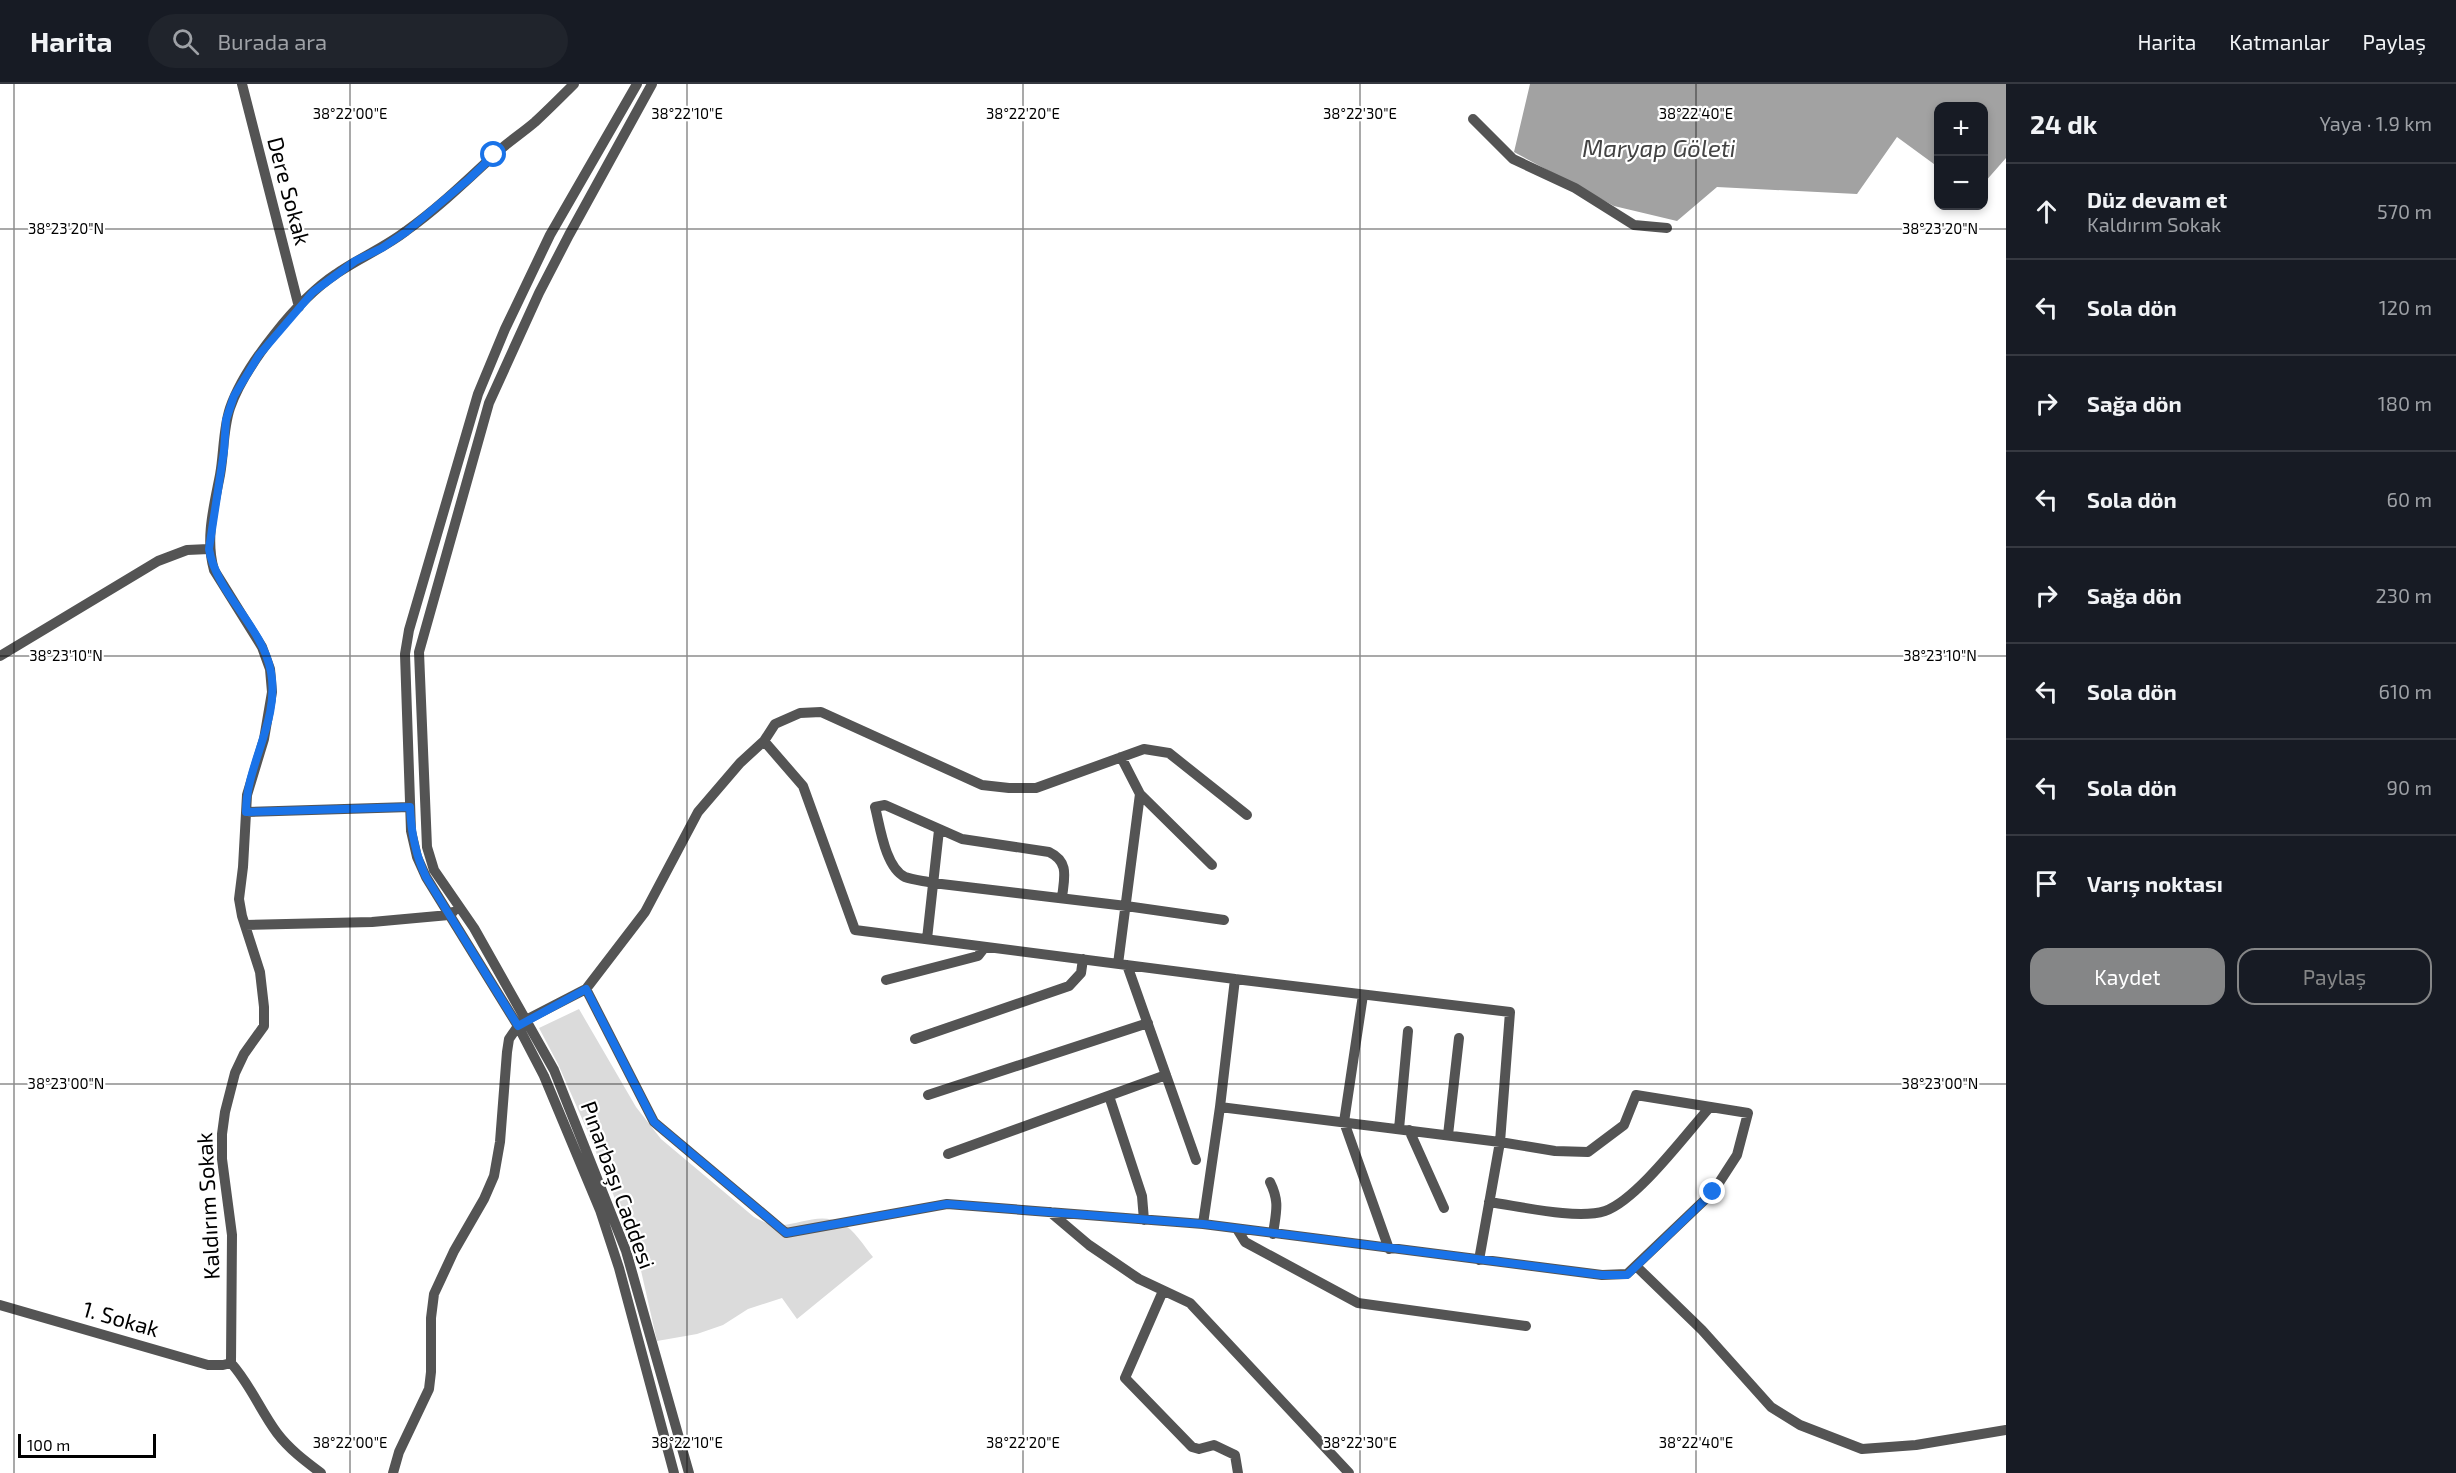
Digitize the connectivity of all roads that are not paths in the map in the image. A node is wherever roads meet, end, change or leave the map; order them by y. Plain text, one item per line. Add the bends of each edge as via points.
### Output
1 (242, 84) edge
2 (574, 84) edge
3 (637, 84) edge
4 (652, 84) edge
5 (1473, 119) dead end
6 (1667, 228) dead end
7 (299, 307) junction
8 (209, 549) junction
9 (0, 656) edge
10 (764, 741) junction
11 (1121, 758) junction
12 (1140, 794) junction
13 (410, 807) junction
14 (246, 812) junction
15 (1247, 815) dead end
16 (939, 830) junction
17 (1212, 865) dead end
18 (933, 883) junction
19 (1062, 898) junction
20 (1126, 906) junction
21 (460, 908) junction
22 (448, 915) junction
23 (1224, 920) dead end
24 (245, 925) junction
25 (927, 939) junction
26 (985, 946) junction
27 (1083, 960) junction
28 (1123, 965) junction
29 (1235, 979) junction
30 (886, 980) dead end
31 (586, 989) junction
32 (1363, 994) junction
33 (522, 1023) junction
34 (1148, 1023) junction
35 (1408, 1031) dead end
36 (1459, 1038) dead end
37 (915, 1039) dead end
38 (1166, 1075) junction
39 (928, 1095) dead end
40 (1109, 1095) junction
41 (1220, 1107) junction
42 (1710, 1107) junction
43 (1344, 1122) junction
44 (1404, 1130) junction
45 (1448, 1135) junction
46 (1500, 1142) junction
47 (948, 1154) dead end
48 (1196, 1160) dead end
49 (1270, 1182) dead end
50 (1489, 1202) junction
51 (1444, 1208) dead end
52 (1049, 1212) junction
53 (1144, 1220) junction
54 (1203, 1224) junction
55 (1237, 1229) junction
56 (1273, 1234) junction
57 (1389, 1249) junction
58 (1479, 1260) junction
59 (1636, 1266) junction
60 (1163, 1291) junction
61 (0, 1305) edge
62 (1526, 1326) dead end
63 (231, 1363) junction
64 (2006, 1430) edge
65 (321, 1473) edge
66 (393, 1473) edge
67 (674, 1473) edge
68 (689, 1473) edge
69 (1238, 1473) edge
70 (1349, 1473) edge

1 - 7 street, Dere Sokak
2 - 7 street, Kaldırım Sokak via 433,210 382,248 333,275
3 - 13 street via 550,236 478,394 405,652
4 - 21 street via 569,234 489,403 418,652 427,847 435,870
5 - 6 street via 1513,159 1575,188 1634,225
7 - 8 street, Kaldırım Sokak via 259,355 232,403 226,420
8 - 9 street via 187,549 158,561
8 - 14 street, Kaldırım Sokak via 214,570 262,647 272,680 267,726 247,795
10 - 11 street via 776,724 800,713 821,712 982,785 1009,788 1036,788
10 - 25 street via 803,786 855,930
10 - 31 street via 698,812 645,912
11 - 12 street
11 - 15 street via 1144,749 1169,753
12 - 17 street
12 - 20 street
13 - 14 street
13 - 22 street via 417,857
14 - 24 street, Kaldırım Sokak via 239,899
16 - 18 street
16 - 18 street via 885,806 875,807 886,851 897,871 905,877
16 - 19 street via 962,839 1059,856 1064,868
18 - 19 street
18 - 25 street
19 - 20 street
20 - 23 street
20 - 28 street
21 - 22 street
21 - 33 street
22 - 24 street via 372,922
22 - 33 street
24 - 63 street, Kaldırım Sokak via 260,972 264,1026 235,1073 222,1134 232,1235
25 - 26 street
26 - 27 street
26 - 30 street via 978,956
27 - 28 street
27 - 37 street via 1081,973 1069,986
28 - 29 street
28 - 34 street
29 - 32 street
29 - 41 street
31 - 33 street
31 - 52 street via 654,1122 786,1233 947,1204
32 - 43 street
32 - 46 street via 1510,1012
33 - 66 street via 509,1039 494,1176 434,1294 429,1389
33 - 67 street via 600,1210
33 - 68 street, Pınarbaşı Caddesi via 554,1070 626,1251
34 - 38 street
34 - 39 street
35 - 44 street
36 - 45 street
38 - 40 street
38 - 48 street
40 - 47 street
40 - 53 street via 1143,1196
41 - 43 street
41 - 54 street
42 - 46 street via 1636,1095 1624,1125 1588,1152
42 - 50 street via 1640,1186 1604,1211 1558,1212
42 - 59 street via 1748,1113 1737,1155 1713,1192
43 - 44 street
43 - 57 street
44 - 45 street
44 - 51 street
45 - 46 street
46 - 50 street
49 - 56 street via 1278,1204
50 - 58 street
52 - 53 street
52 - 60 street via 1089,1245
53 - 54 street
54 - 55 street
55 - 56 street
55 - 62 street via 1245,1242 1358,1304
56 - 57 street
57 - 58 street
58 - 59 street via 1602,1275 1627,1275
59 - 64 street via 1702,1330 1771,1407 1800,1425 1862,1449
60 - 69 street via 1125,1378 1192,1448 1214,1445 1235,1455
60 - 70 street via 1190,1303
61 - 63 street, 1. Sokak via 208,1365
63 - 65 street via 278,1434

